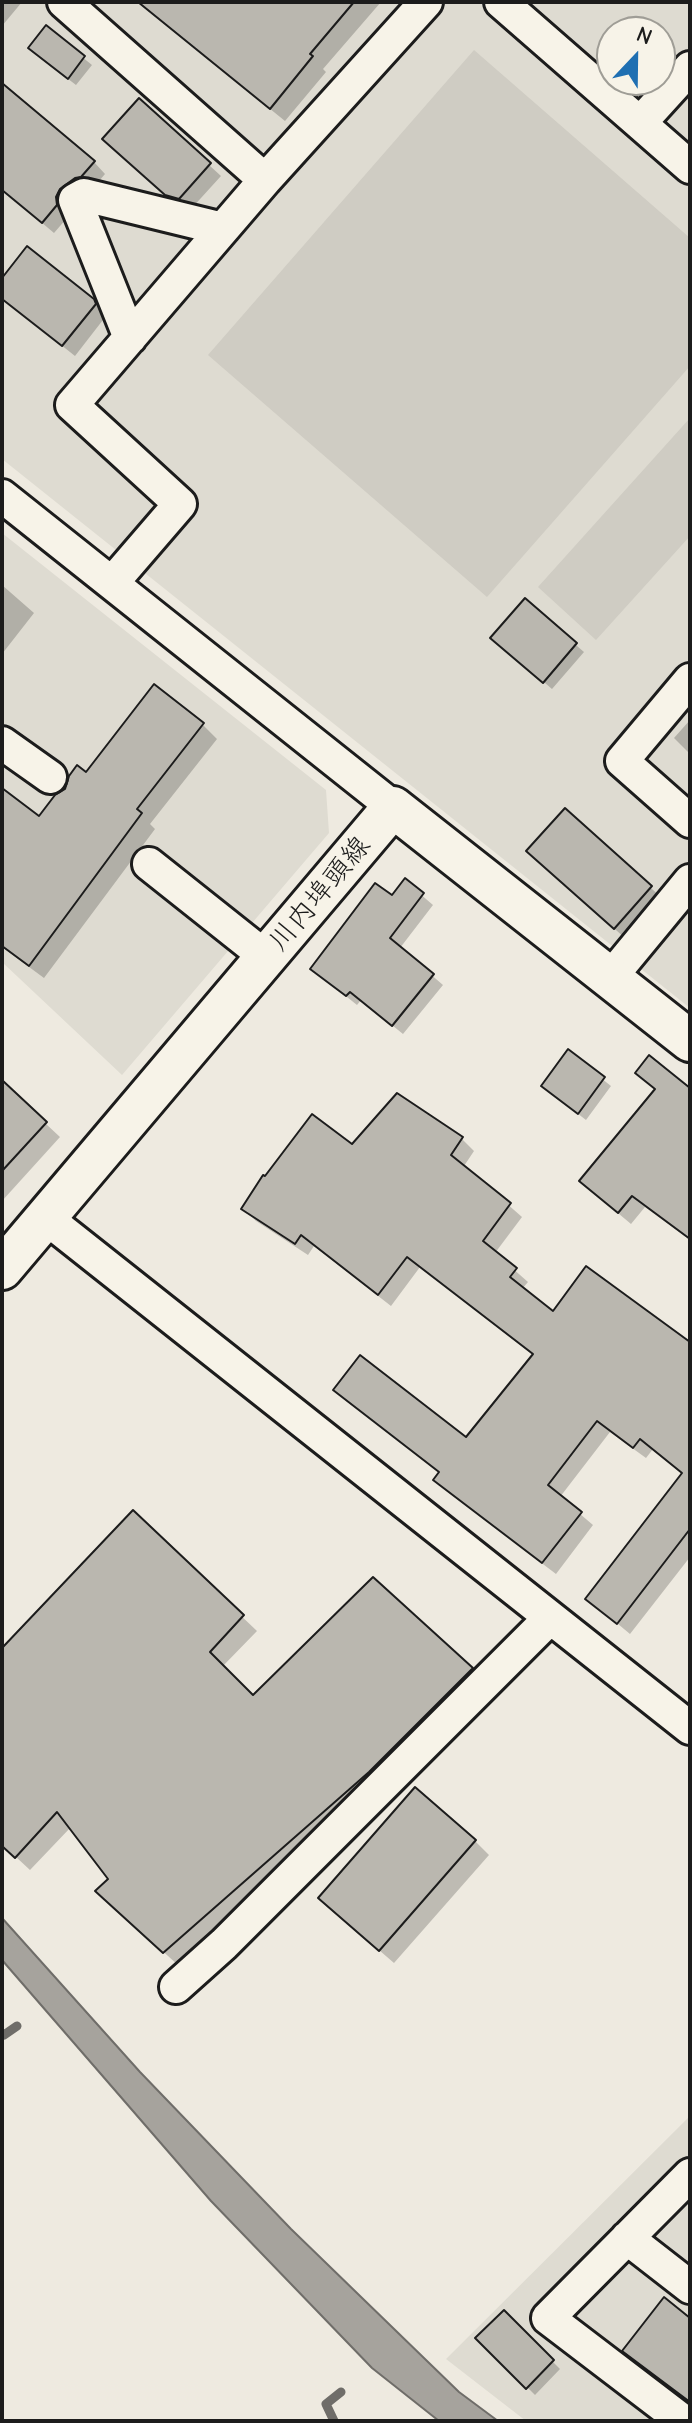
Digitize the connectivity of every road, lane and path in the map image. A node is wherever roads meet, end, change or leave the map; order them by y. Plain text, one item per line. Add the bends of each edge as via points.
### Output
1 (64, 2) edge
2 (426, 2) edge
3 (501, 2) edge
4 (690, 68) edge
5 (640, 123) junction
6 (690, 167) edge
7 (265, 180) junction
8 (223, 229) junction
9 (130, 338) junction
10 (2, 496) edge
11 (112, 583) junction
12 (690, 680) edge
13 (2, 743) edge
14 (50, 777) dead end
15 (393, 807) junction
16 (690, 821) edge
17 (149, 864) dead end
18 (689, 885) edge
19 (266, 957) junction
20 (610, 978) junction
21 (690, 1041) edge
22 (46, 1218) junction
23 (2, 1269) edge
24 (550, 1618) junction
25 (690, 1728) edge
26 (176, 1987) dead end
27 (690, 2175) edge
28 (627, 2238) junction
29 (690, 2287) edge
30 (683, 2421) edge

1 - 7 street
2 - 7 street
3 - 5 street
4 - 5 street
5 - 6 street
7 - 8 street
8 - 9 street
8 - 9 street via 84,195 75,200
9 - 11 street via 72,405 180,504
10 - 11 street
11 - 15 street
12 - 16 street via 622,761
13 - 14 street
15 - 19 main road, 川内埠頭線
15 - 20 main road
17 - 19 street
18 - 20 street
19 - 22 main road, 川内埠頭線
20 - 21 main road
22 - 23 main road, 川内埠頭線
22 - 24 street
24 - 25 street
24 - 26 street
27 - 28 street
28 - 29 street
28 - 30 street via 548,2318

